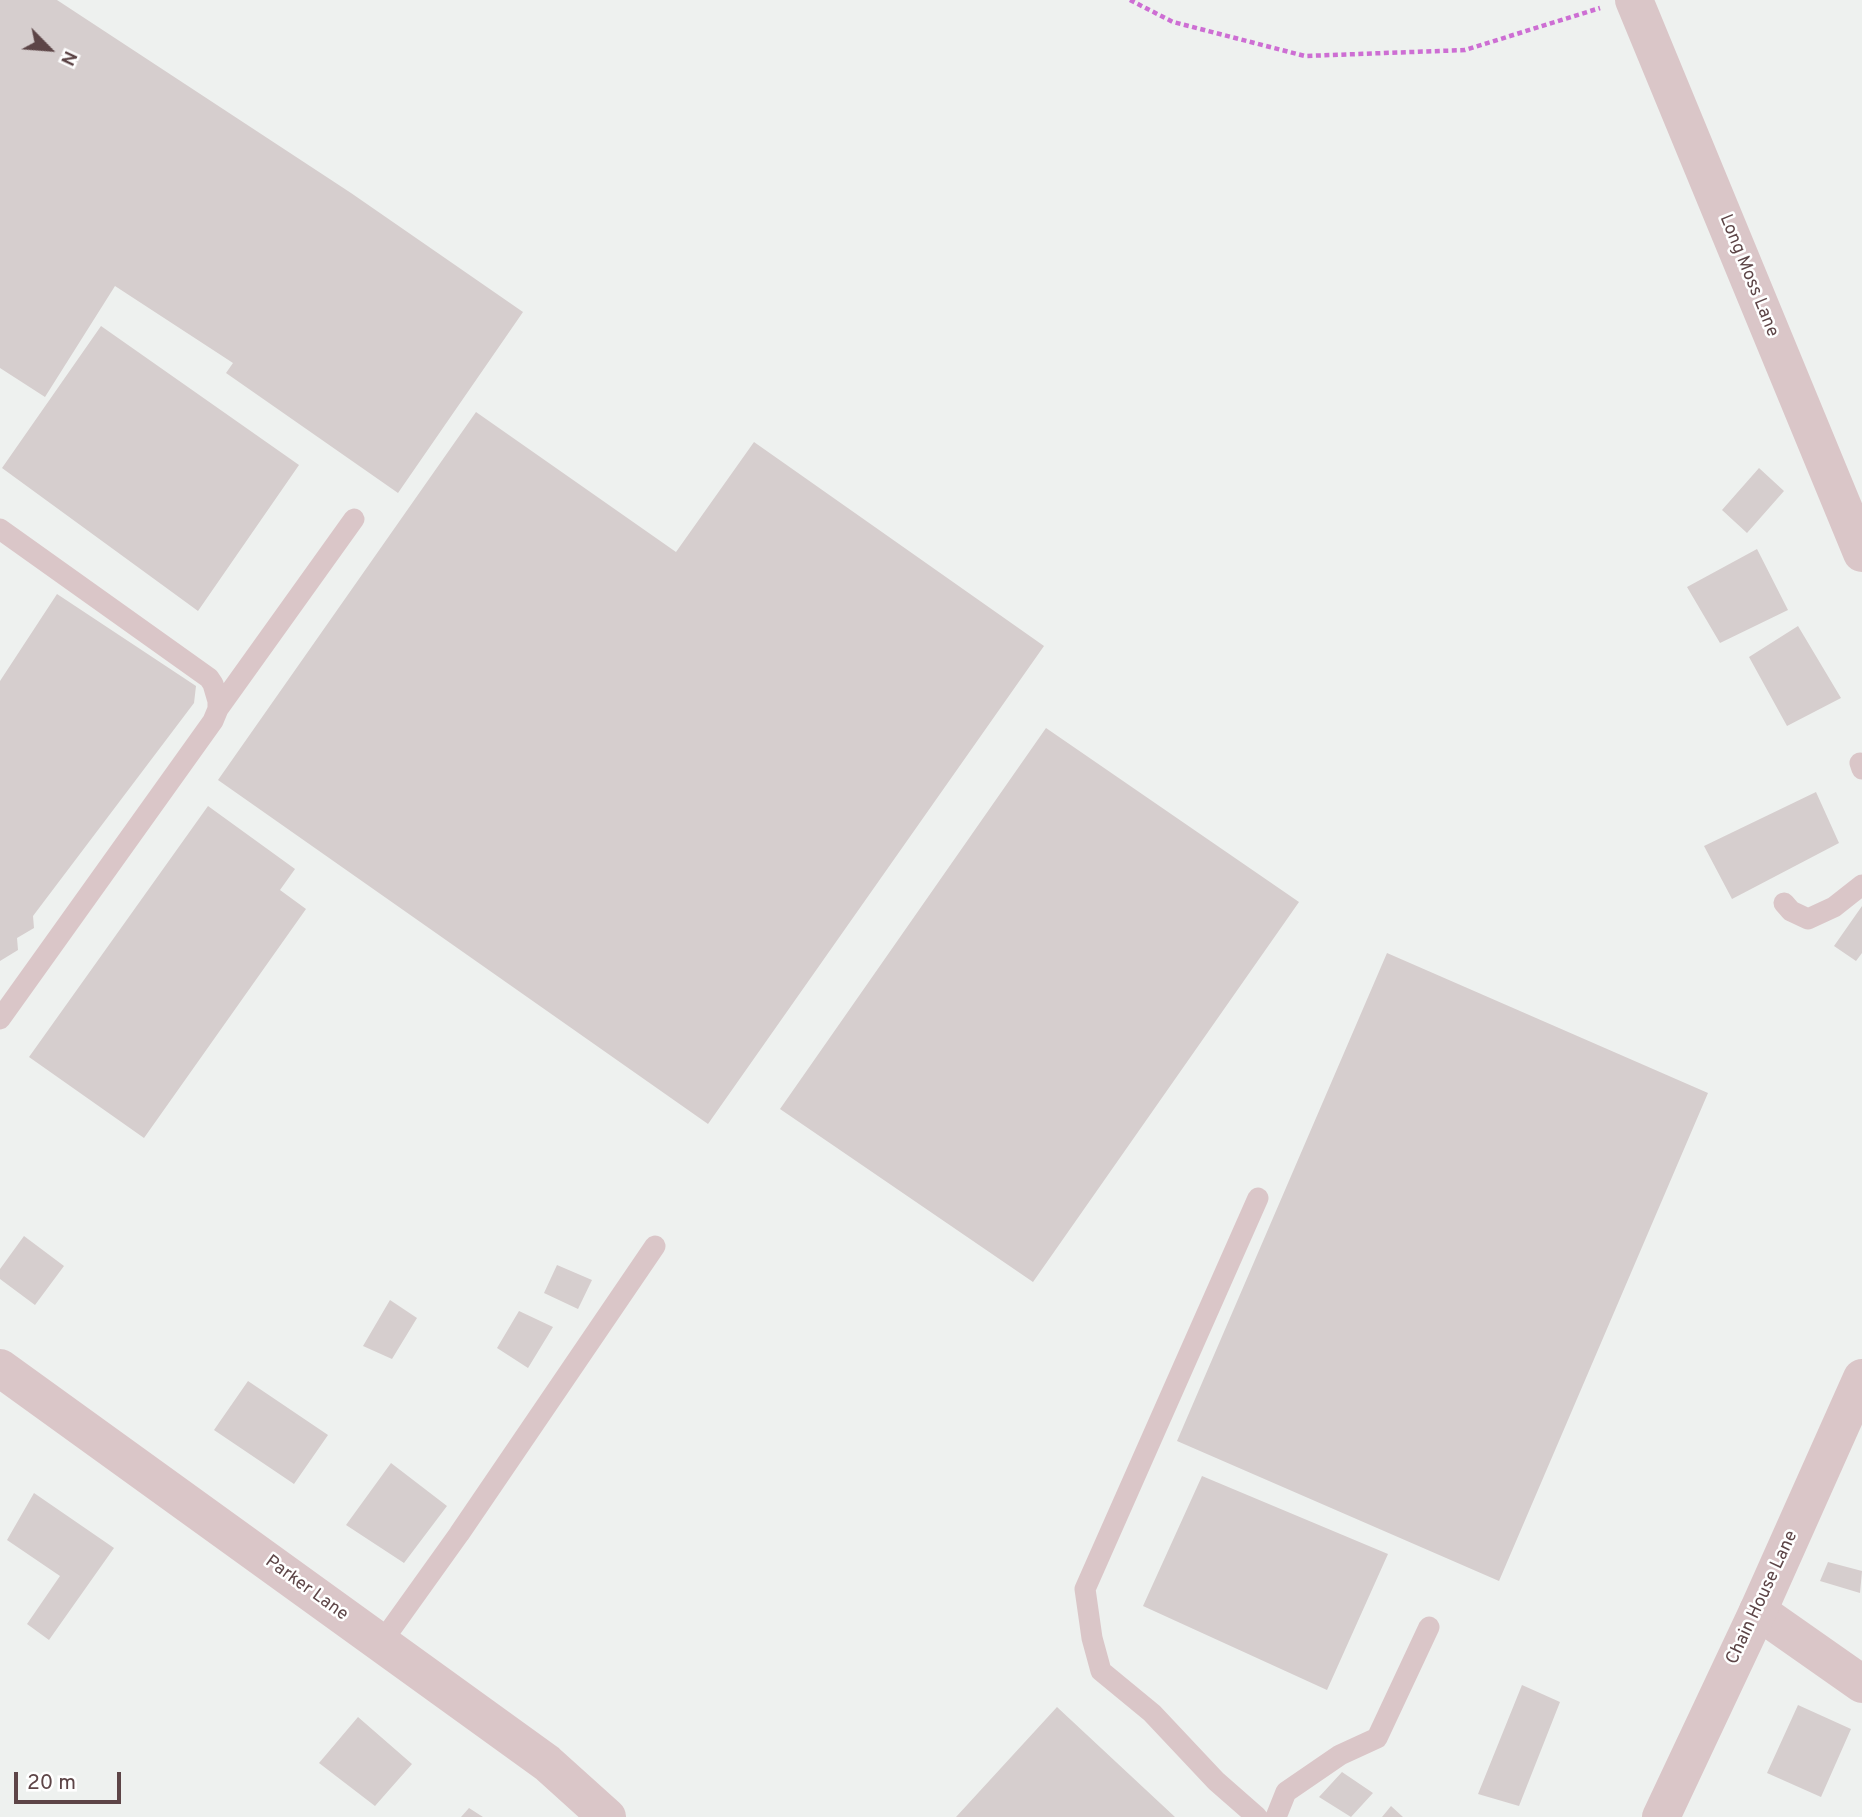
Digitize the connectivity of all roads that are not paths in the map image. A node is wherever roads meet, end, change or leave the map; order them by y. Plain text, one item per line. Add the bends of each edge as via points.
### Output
1 (1618, 4) edge
2 (354, 519) dead end
3 (0, 529) edge
4 (1862, 553) edge
5 (218, 709) junction
6 (1862, 885) edge
7 (1784, 903) dead end
8 (0, 1019) edge
9 (1258, 1198) dead end
10 (655, 1246) dead end
11 (0, 1368) edge
12 (1862, 1378) edge
13 (1758, 1611) junction
14 (1429, 1627) dead end
15 (381, 1643) junction
16 (1862, 1684) edge
17 (607, 1817) edge
18 (1257, 1817) edge
19 (1276, 1817) edge
20 (1661, 1817) edge

1 - 4 street, Long Moss Lane
2 - 5 lane
3 - 5 lane via 209,678 217,692
5 - 8 lane
6 - 7 lane via 1834,907 1808,919
9 - 18 lane via 1085,1589 1101,1671 1152,1713
10 - 15 lane
11 - 15 street, Parker Lane
12 - 13 street, Chain House Lane
13 - 16 street
13 - 20 street, Chain House Lane
14 - 19 lane via 1377,1738 1340,1755 1286,1792
15 - 17 street, Parker Lane via 547,1763

